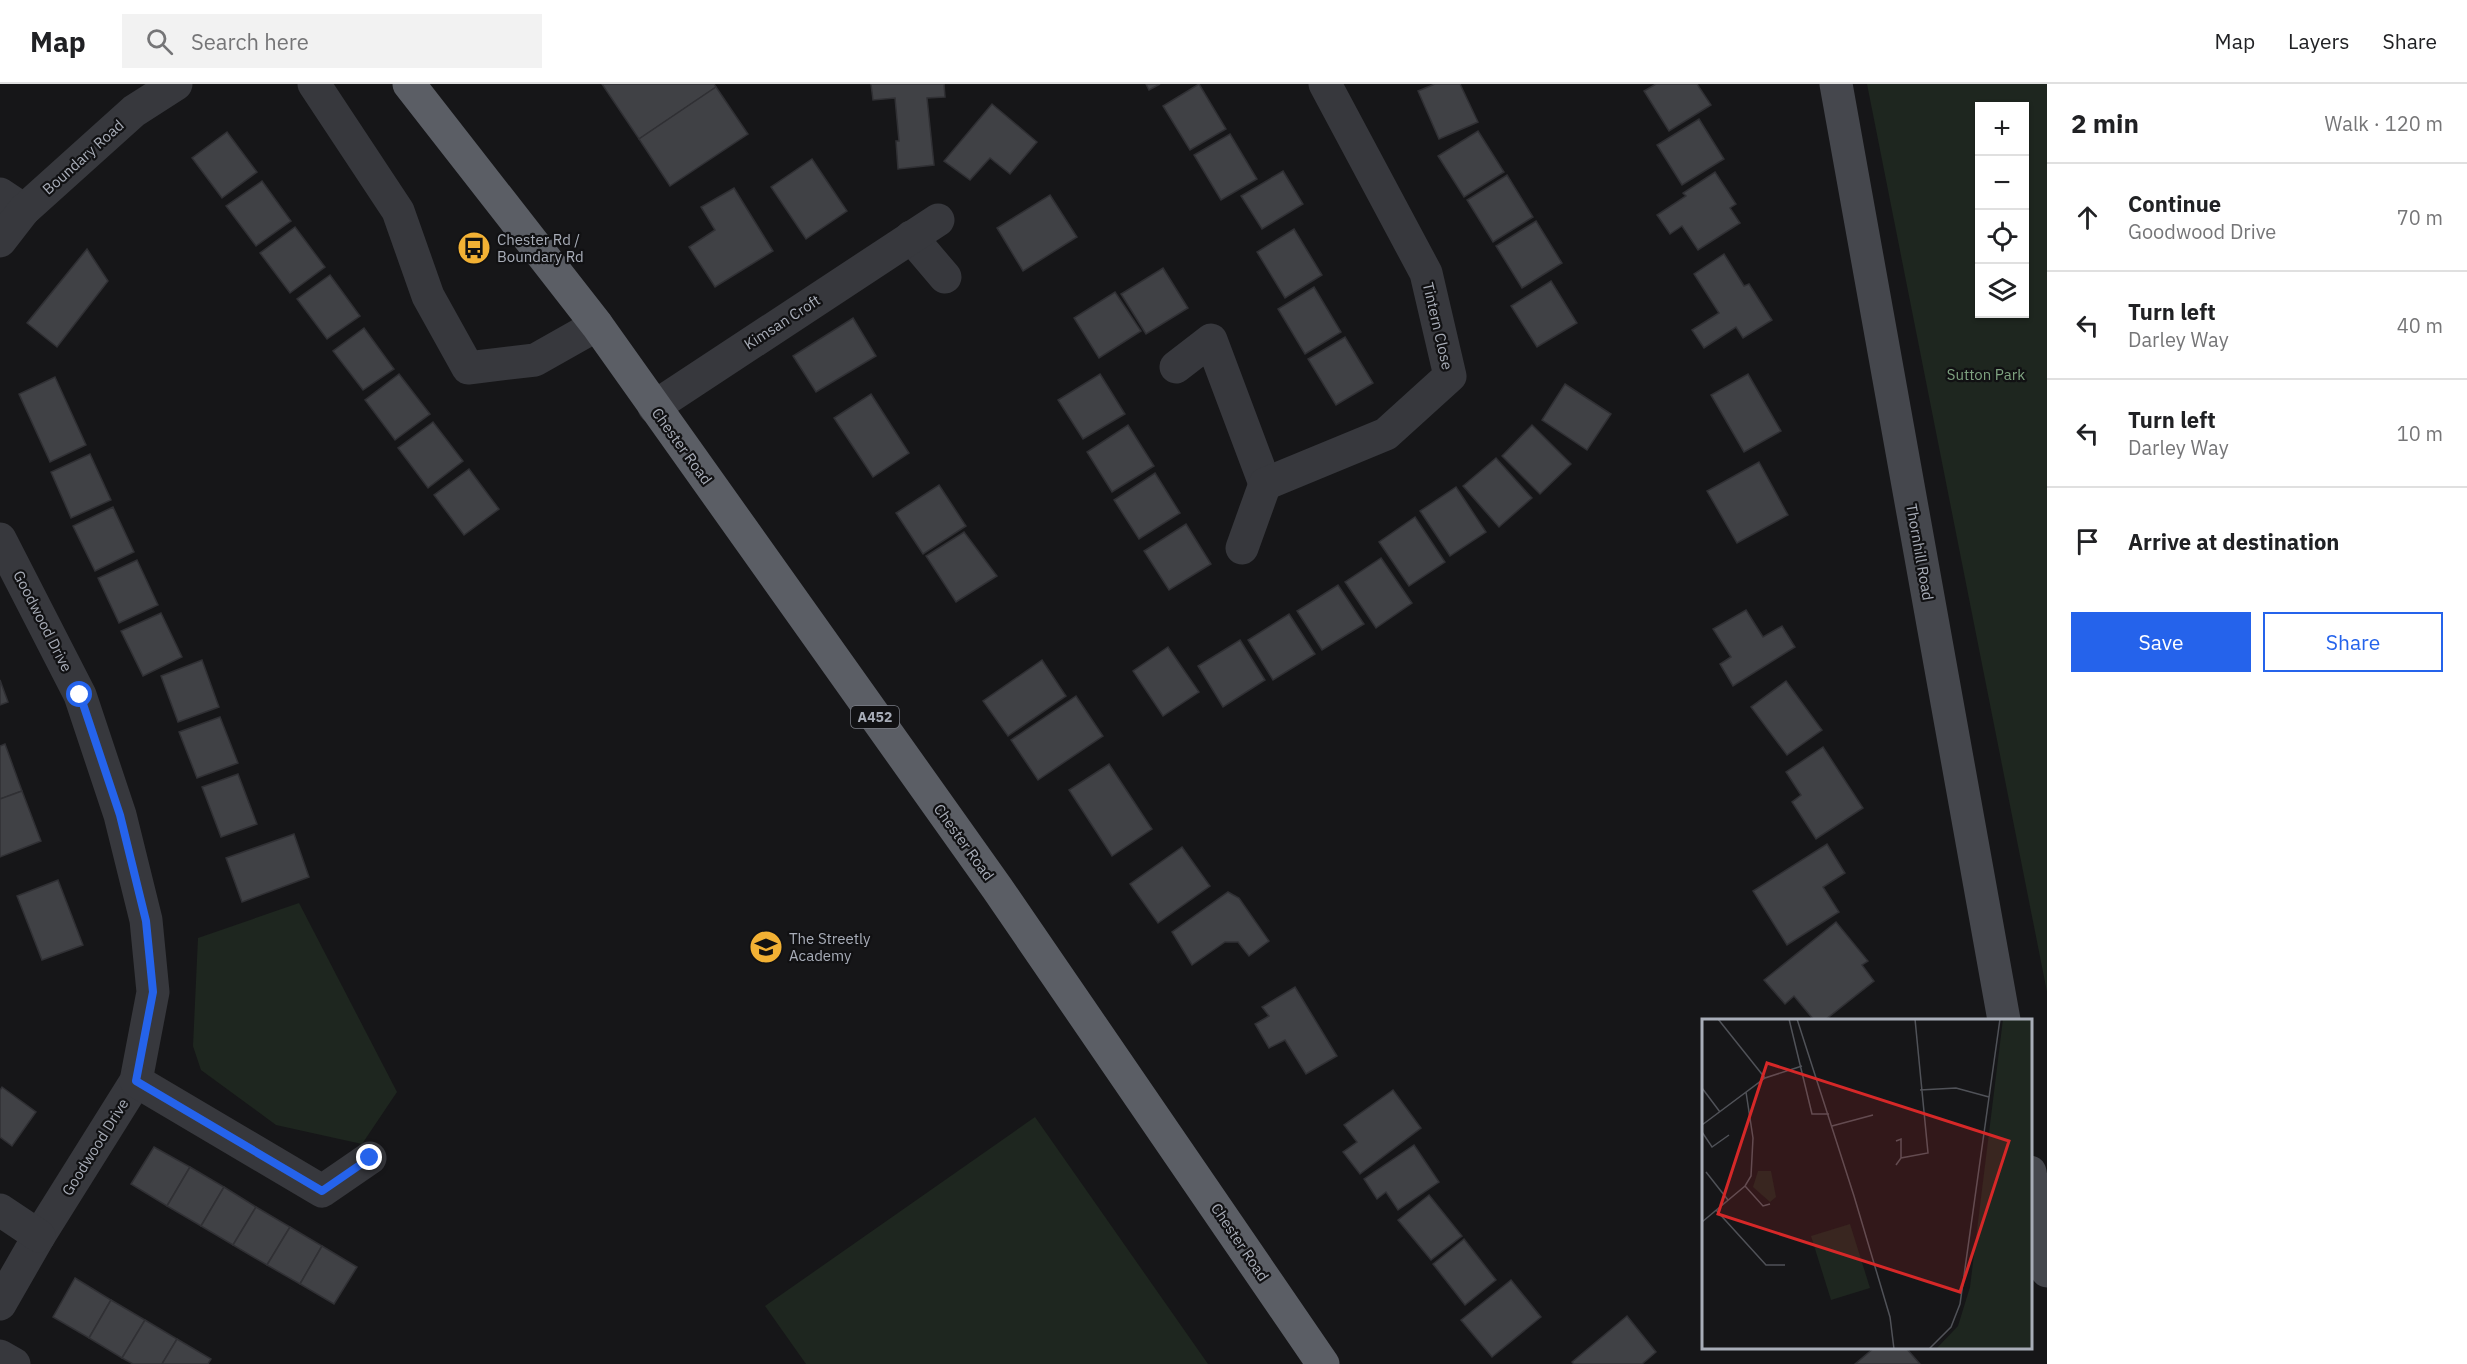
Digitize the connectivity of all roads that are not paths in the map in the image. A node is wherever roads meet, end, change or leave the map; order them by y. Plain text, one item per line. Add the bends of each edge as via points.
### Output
1 (176, 84) edge
2 (314, 84) edge
3 (409, 84) edge
4 (1325, 84) edge
5 (1836, 84) edge
6 (12, 202) edge
7 (0, 241) edge
8 (945, 277) dead end
9 (597, 325) junction
10 (1176, 368) dead end
11 (654, 407) junction
12 (1265, 484) junction
13 (0, 539) edge
14 (1242, 548) dead end
15 (2004, 1019) edge
16 (136, 1081) junction
17 (370, 1158) dead end
18 (2032, 1178) edge
19 (0, 1210) edge
20 (39, 1236) junction
21 (2047, 1271) edge
22 (0, 1304) edge
23 (0, 1356) edge
24 (14, 1364) edge
25 (1323, 1364) edge

1 - 6 street, Boundary Road
2 - 9 street via 398,212 428,296 468,368 535,360
3 - 9 highway, Chester Road / A452
4 - 12 street, Tintern Close via 1426,273 1450,376 1386,434
5 - 15 main road, Thornhill Road
6 - 7 street, Boundary Road
8 - 11 street, Kimsan Croft via 925,228
9 - 11 highway, Chester Road / A452
10 - 12 street via 1211,339
11 - 25 highway, Chester Road / A452 via 997,888
12 - 14 street
13 - 16 street, Goodwood Drive via 80,695 120,815 146,921 153,992
16 - 17 street via 322,1191
16 - 20 street, Goodwood Drive
18 - 21 main road
19 - 20 street
20 - 22 street, Goodwood Drive
23 - 24 street

